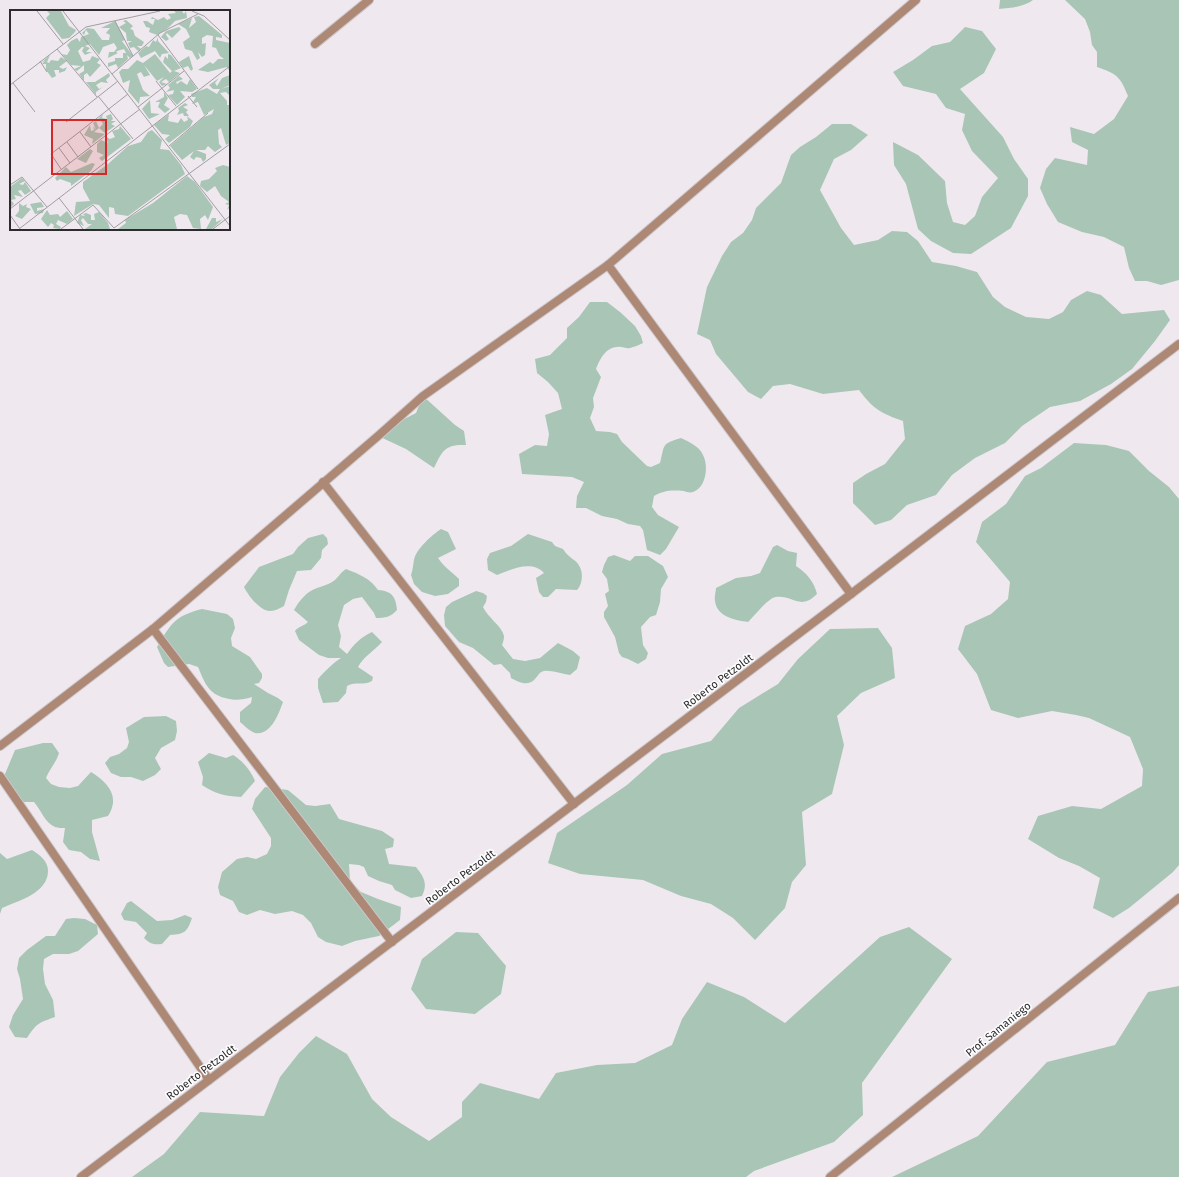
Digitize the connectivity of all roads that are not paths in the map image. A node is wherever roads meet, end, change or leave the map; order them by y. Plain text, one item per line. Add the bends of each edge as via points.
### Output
1 (369, 0) edge
2 (916, 0) edge
3 (315, 44) dead end
4 (608, 266) junction
5 (1179, 344) edge
6 (323, 482) junction
7 (851, 594) junction
8 (153, 629) junction
9 (0, 746) edge
10 (0, 776) edge
11 (574, 804) junction
12 (1179, 898) edge
13 (392, 942) junction
14 (209, 1080) junction
15 (81, 1177) edge
16 (830, 1177) edge

1 - 3 street
2 - 4 street
4 - 6 street via 423,396
4 - 7 street
5 - 7 street, Roberto Petzoldt
6 - 8 street
6 - 11 street
7 - 11 street, Roberto Petzoldt
8 - 9 street
8 - 13 street
10 - 14 street
11 - 13 street, Roberto Petzoldt
12 - 16 street, Prof. Samaniego
13 - 14 street, Roberto Petzoldt
14 - 15 street, Roberto Petzoldt

